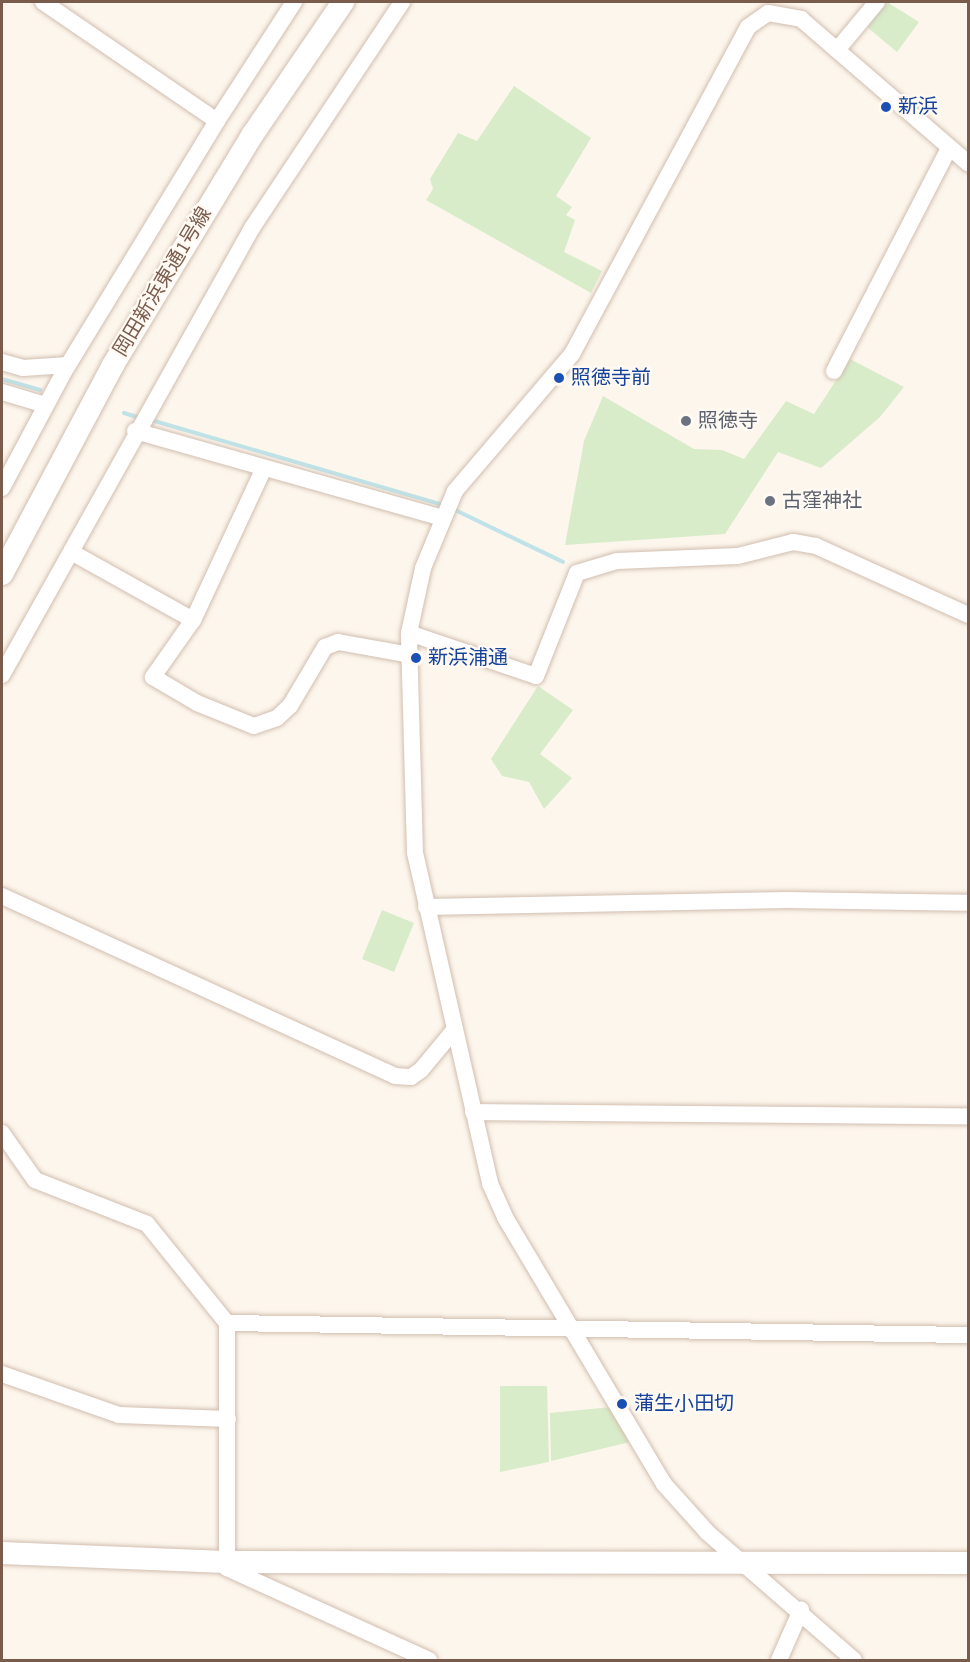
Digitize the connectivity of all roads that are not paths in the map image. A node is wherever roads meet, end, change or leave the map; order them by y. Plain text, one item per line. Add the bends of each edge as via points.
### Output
1 (43, 2) edge
2 (294, 2) edge
3 (343, 2) edge
4 (402, 2) edge
5 (877, 2) edge
6 (767, 7) edge
7 (837, 50) junction
8 (217, 121) junction
9 (949, 148) junction
10 (969, 162) edge
11 (2, 362) edge
12 (68, 365) junction
13 (834, 371) dead end
14 (2, 392) edge
15 (46, 405) junction
16 (140, 422) junction
17 (264, 468) junction
18 (2, 488) edge
19 (446, 509) junction
20 (73, 553) junction
21 (2, 574) edge
22 (969, 615) edge
23 (193, 620) junction
24 (409, 633) junction
25 (410, 655) junction
26 (2, 675) edge
27 (2, 896) edge
28 (969, 903) edge
29 (426, 907) junction
30 (455, 1029) junction
31 (473, 1112) junction
32 (969, 1116) edge
33 (2, 1133) edge
34 (227, 1323) junction
35 (575, 1329) junction
36 (969, 1335) edge
37 (2, 1374) edge
38 (228, 1419) junction
39 (2, 1553) edge
40 (226, 1562) junction
41 (746, 1562) junction
42 (969, 1563) edge
43 (801, 1610) junction
44 (429, 1660) edge
45 (779, 1660) edge
46 (854, 1660) edge

1 - 8 street
2 - 8 street
3 - 21 street, 岡田新浜東通1号線 via 253,134 113,365
4 - 16 street via 252,228
5 - 7 street
6 - 7 street via 801,19
6 - 19 street via 748,27 572,354
7 - 9 street
8 - 12 street
9 - 10 street
9 - 13 street
11 - 12 street via 23,368
12 - 15 street
14 - 15 street
15 - 18 street
16 - 17 street
16 - 20 street
17 - 19 street
17 - 23 street
19 - 24 street via 423,568
20 - 23 street
20 - 26 street
22 - 24 street via 816,546 793,542 738,556 617,561 577,573 536,676
23 - 25 street via 153,677 197,703 254,726 278,718 325,648 338,642
24 - 25 street
25 - 29 street via 409,766 415,853
27 - 30 street via 394,1076 411,1077 421,1070
28 - 29 street via 786,900
29 - 30 street
30 - 31 street
31 - 32 street
31 - 35 street via 505,1217
33 - 34 street via 35,1180 147,1224
34 - 35 street
34 - 38 street
35 - 36 street
35 - 41 street via 664,1484 707,1532
37 - 38 street via 119,1415
38 - 40 street
39 - 40 street
40 - 41 street
40 - 44 street via 227,1568
41 - 42 street
41 - 43 street
43 - 45 street
43 - 46 street

